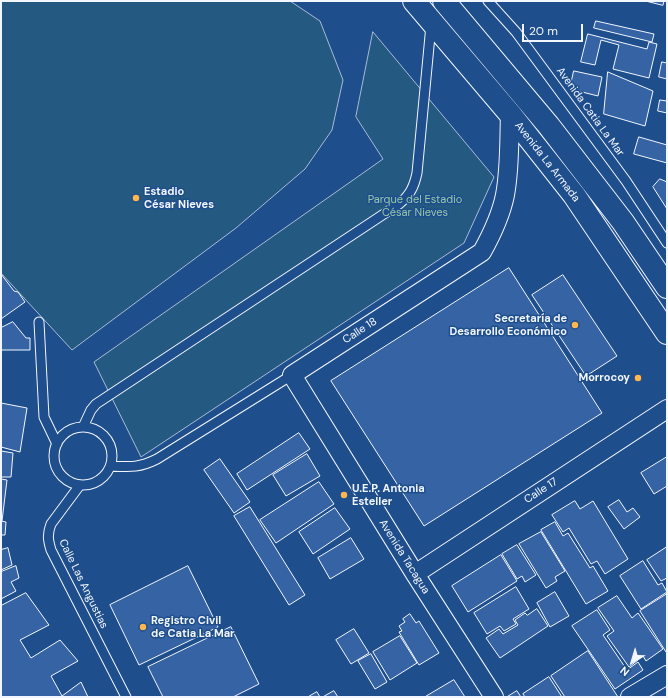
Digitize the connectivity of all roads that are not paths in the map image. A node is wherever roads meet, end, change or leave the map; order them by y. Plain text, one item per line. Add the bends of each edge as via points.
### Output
1 (414, 1) edge
2 (444, 1) edge
3 (488, 1) edge
4 (432, 22) junction
5 (510, 114) junction
6 (667, 243) edge
7 (667, 287) edge
8 (39, 322) dead end
9 (667, 333) edge
10 (292, 375) junction
11 (667, 409) edge
12 (83, 427) junction
13 (57, 444) junction
14 (111, 466) junction
15 (80, 485) junction
16 (415, 574) junction
17 (667, 675) edge
18 (126, 697) edge
19 (494, 697) edge
20 (630, 697) edge

1 - 4 main road, Avenida La Armada
2 - 7 main road, Avenida La Armada via 549,126 623,222
3 - 6 lane, Avenida Catia La Mar via 525,44 626,181
4 - 5 main road, Avenida La Armada
4 - 12 lane via 417,173 408,197 96,404
5 - 9 main road, Avenida La Armada via 574,196
5 - 10 street, Calle 18 via 505,195 492,235 482,252
8 - 13 lane via 44,417
10 - 14 lane, Calle 18 via 146,465
10 - 16 street, Avenida Tacagua
11 - 16 street, Calle 17
12 - 13 lane via 67,432
12 - 14 lane via 99,433 106,439 111,448
13 - 15 lane via 54,452 57,470 63,478
14 - 15 lane via 99,481 90,485
15 - 18 lane, Calle Las Angustias via 51,524 48,540
16 - 19 street, Avenida Tacagua
17 - 20 street

